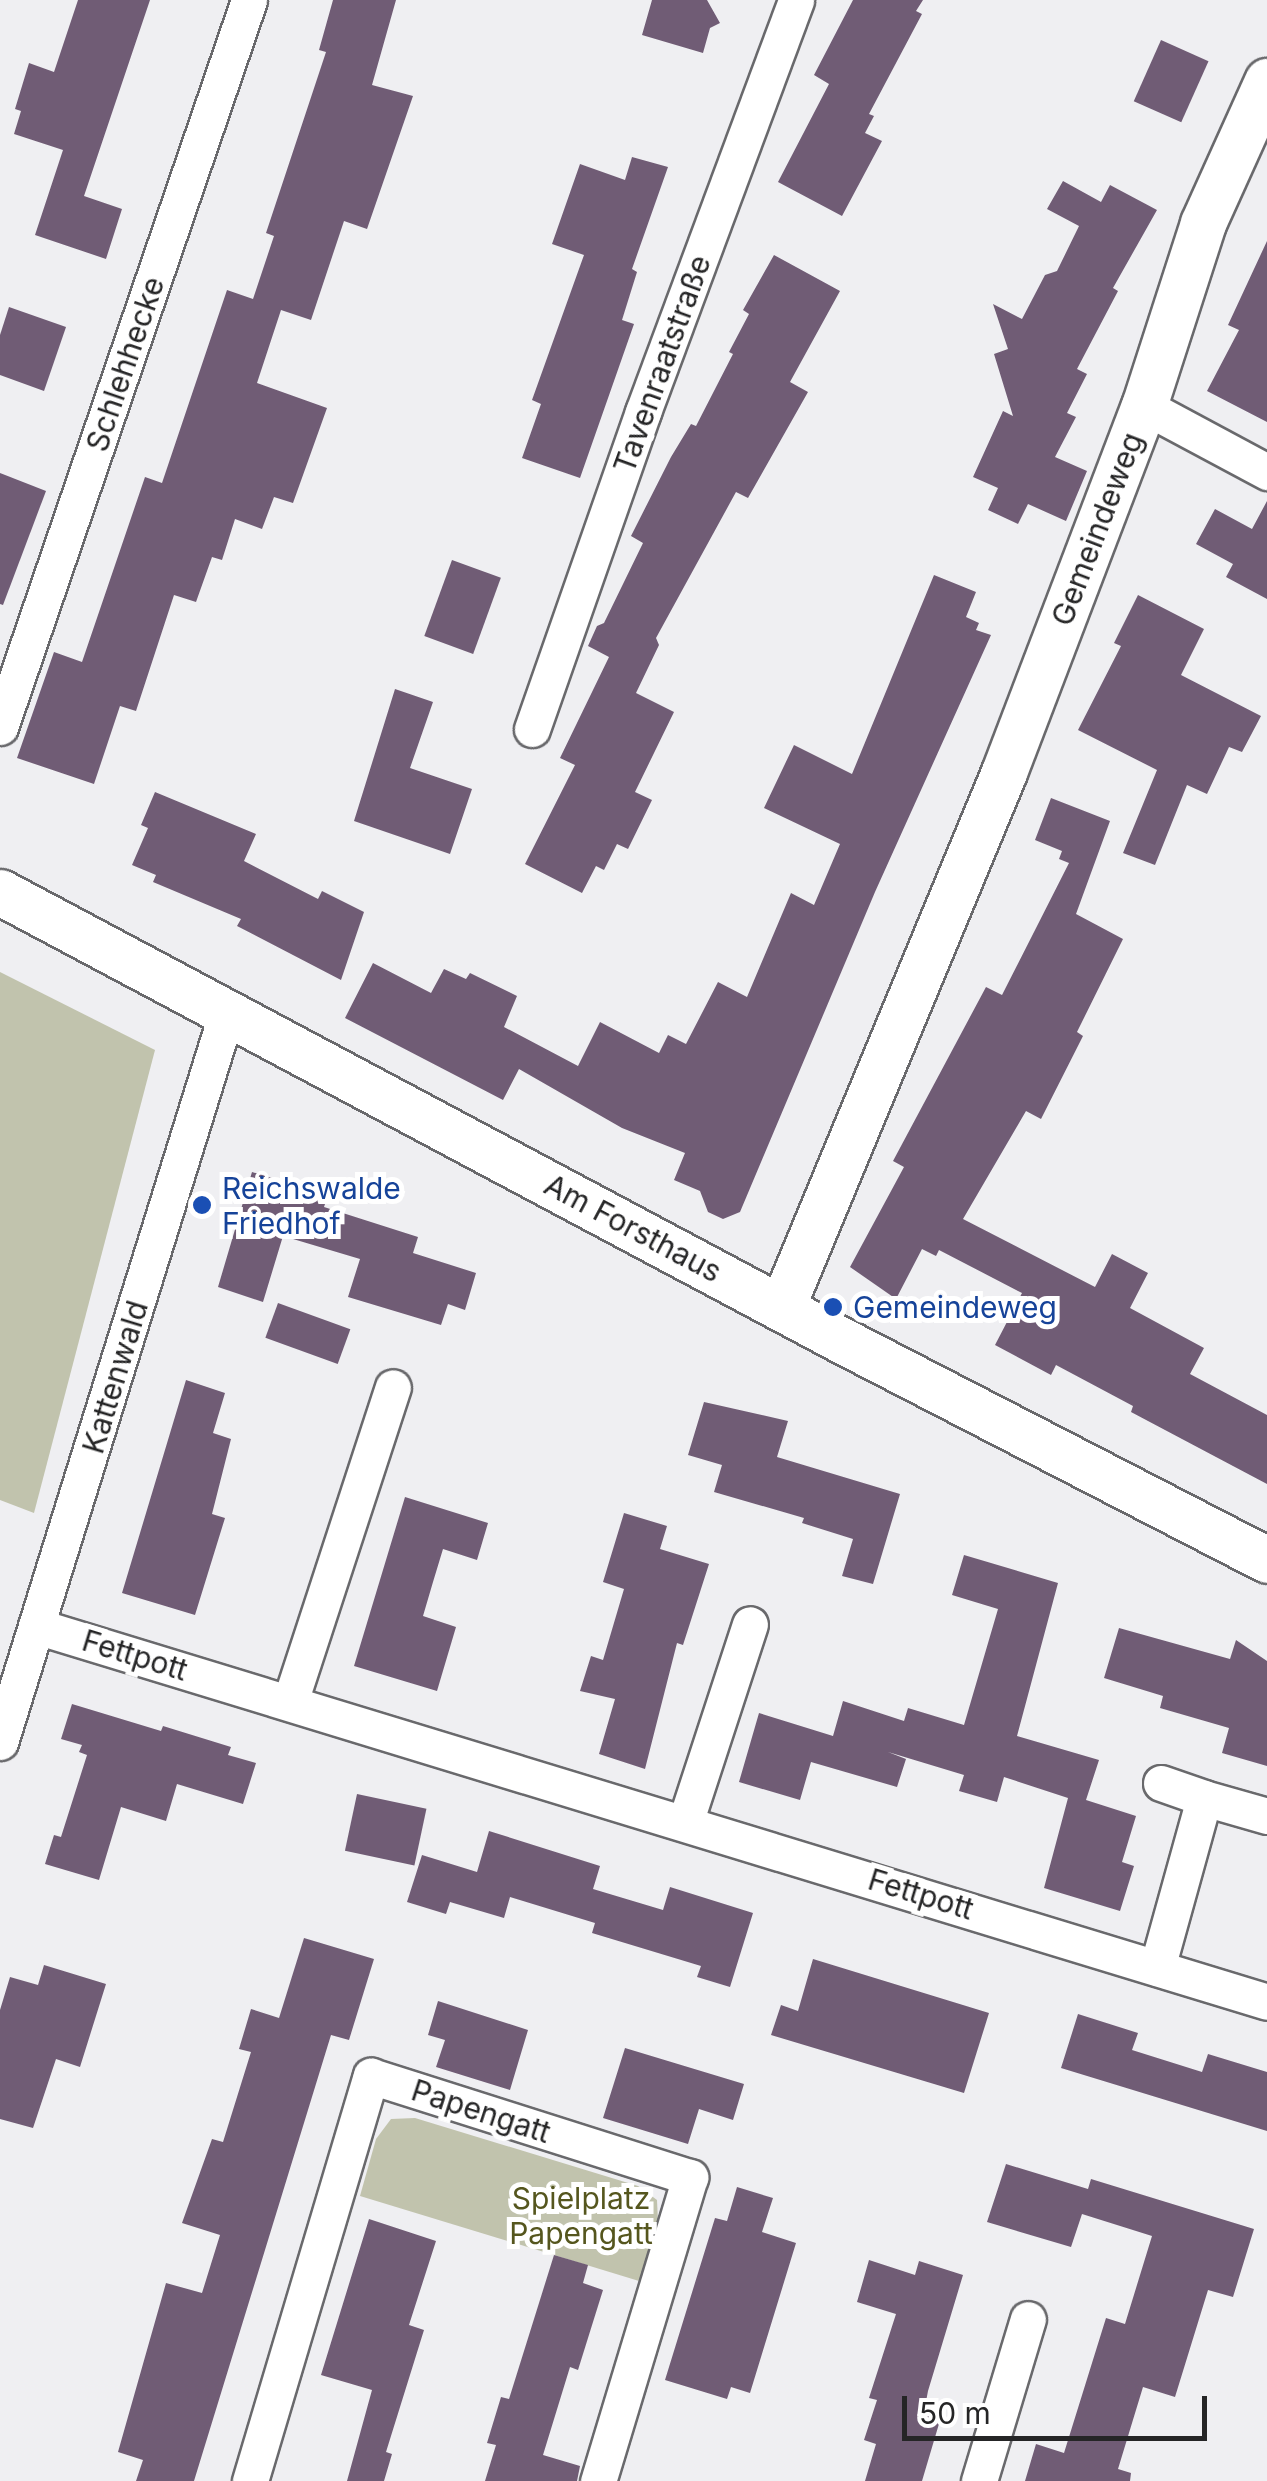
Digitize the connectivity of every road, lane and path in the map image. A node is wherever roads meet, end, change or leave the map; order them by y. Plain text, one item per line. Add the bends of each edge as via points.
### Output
1 (249, 0) edge
2 (796, 0) edge
3 (1267, 81) edge
4 (1144, 406) junction
5 (1267, 472) edge
6 (0, 727) edge
7 (532, 729) dead end
8 (0, 892) edge
9 (227, 1012) junction
10 (782, 1307) junction
11 (393, 1387) dead end
12 (1267, 1560) edge
13 (750, 1624) dead end
14 (36, 1626) junction
15 (290, 1702) junction
16 (0, 1742) edge
17 (1161, 1783) dead end
18 (1204, 1798) junction
19 (1267, 1816) edge
20 (686, 1823) junction
21 (1157, 1968) junction
22 (1267, 2002) edge
23 (1028, 2318) dead end
24 (250, 2481) edge
25 (598, 2481) edge
26 (979, 2481) edge

1 - 6 street, Schlehhecke
2 - 7 street, Tavenraatstraße
3 - 4 street, Gemeindeweg via 1203,223
4 - 5 street
4 - 10 street, Gemeindeweg via 1004,772
8 - 9 street, Am Forsthaus
9 - 10 street, Am Forsthaus
9 - 14 street, Kattenwald
10 - 12 street, Am Forsthaus
11 - 15 street
13 - 20 street
14 - 15 street, Fettpott
14 - 16 street, Kattenwald
15 - 20 street, Fettpott
17 - 18 street
18 - 19 street
18 - 21 street
20 - 21 street, Fettpott
21 - 22 street, Fettpott
23 - 26 street
24 - 25 street, Papengatt via 371,2076 690,2177

